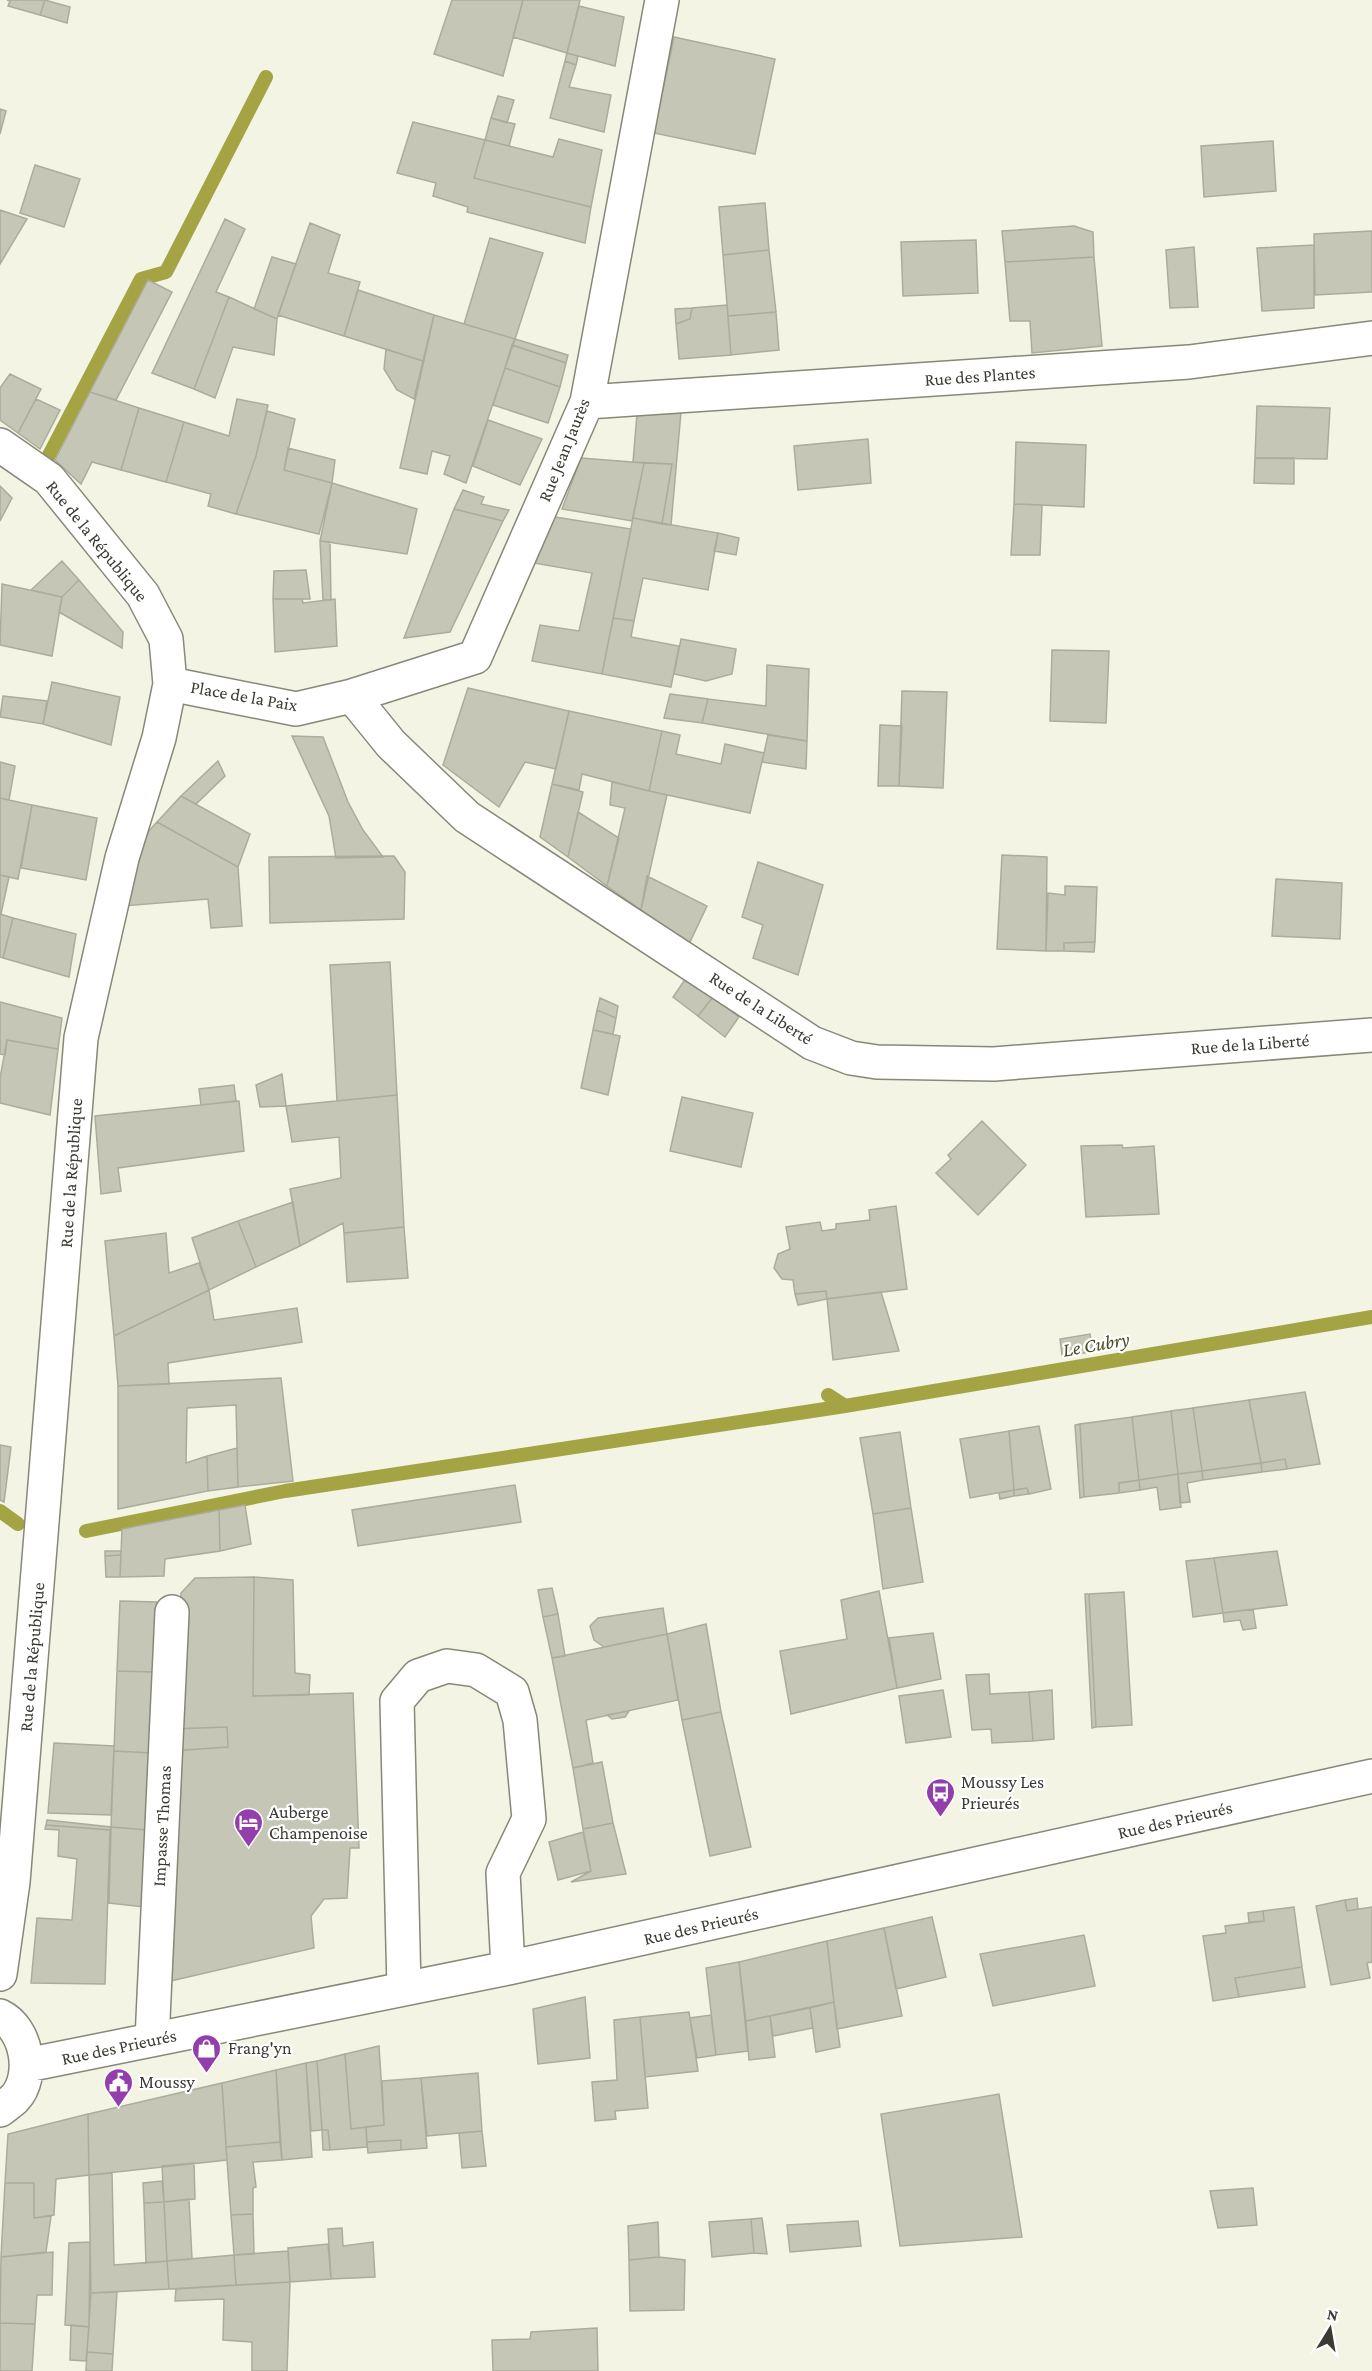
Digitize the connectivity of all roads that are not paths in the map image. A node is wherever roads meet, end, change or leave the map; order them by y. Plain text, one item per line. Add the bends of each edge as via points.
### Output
1 (662, 0) edge
2 (1372, 339) edge
3 (586, 402) junction
4 (0, 445) edge
5 (170, 684) junction
6 (352, 696) junction
7 (1372, 1035) edge
8 (172, 1612) dead end
9 (1372, 1776) edge
10 (508, 1968) junction
11 (0, 1974) edge
12 (404, 1988) junction
13 (0, 2016) edge
14 (152, 2040) junction
15 (27, 2065) junction
16 (0, 2110) edge

1 - 3 street, Rue Jean Jaurès
2 - 3 street, Rue des Plantes via 1190,362
3 - 6 street, Rue Jean Jaurès via 475,657
4 - 5 street, Rue de la République via 49,479 143,596 166,639
5 - 6 street, Place de la Paix via 296,709
5 - 11 street, Rue de la République via 159,738 122,858 81,1038 15,1859
6 - 7 street, Rue de la Liberté via 391,744 467,818 812,1043 851,1058 994,1064
8 - 14 street, Impasse Thomas
9 - 10 street, Rue des Prieurés
10 - 12 street, Rue des Prieurés
10 - 12 street via 503,1874 529,1819 520,1720 512,1692 476,1670 447,1666 418,1676 397,1701
12 - 14 street, Rue des Prieurés
13 - 15 street via 20,2035
14 - 15 street, Rue des Prieurés
15 - 16 street via 16,2098

